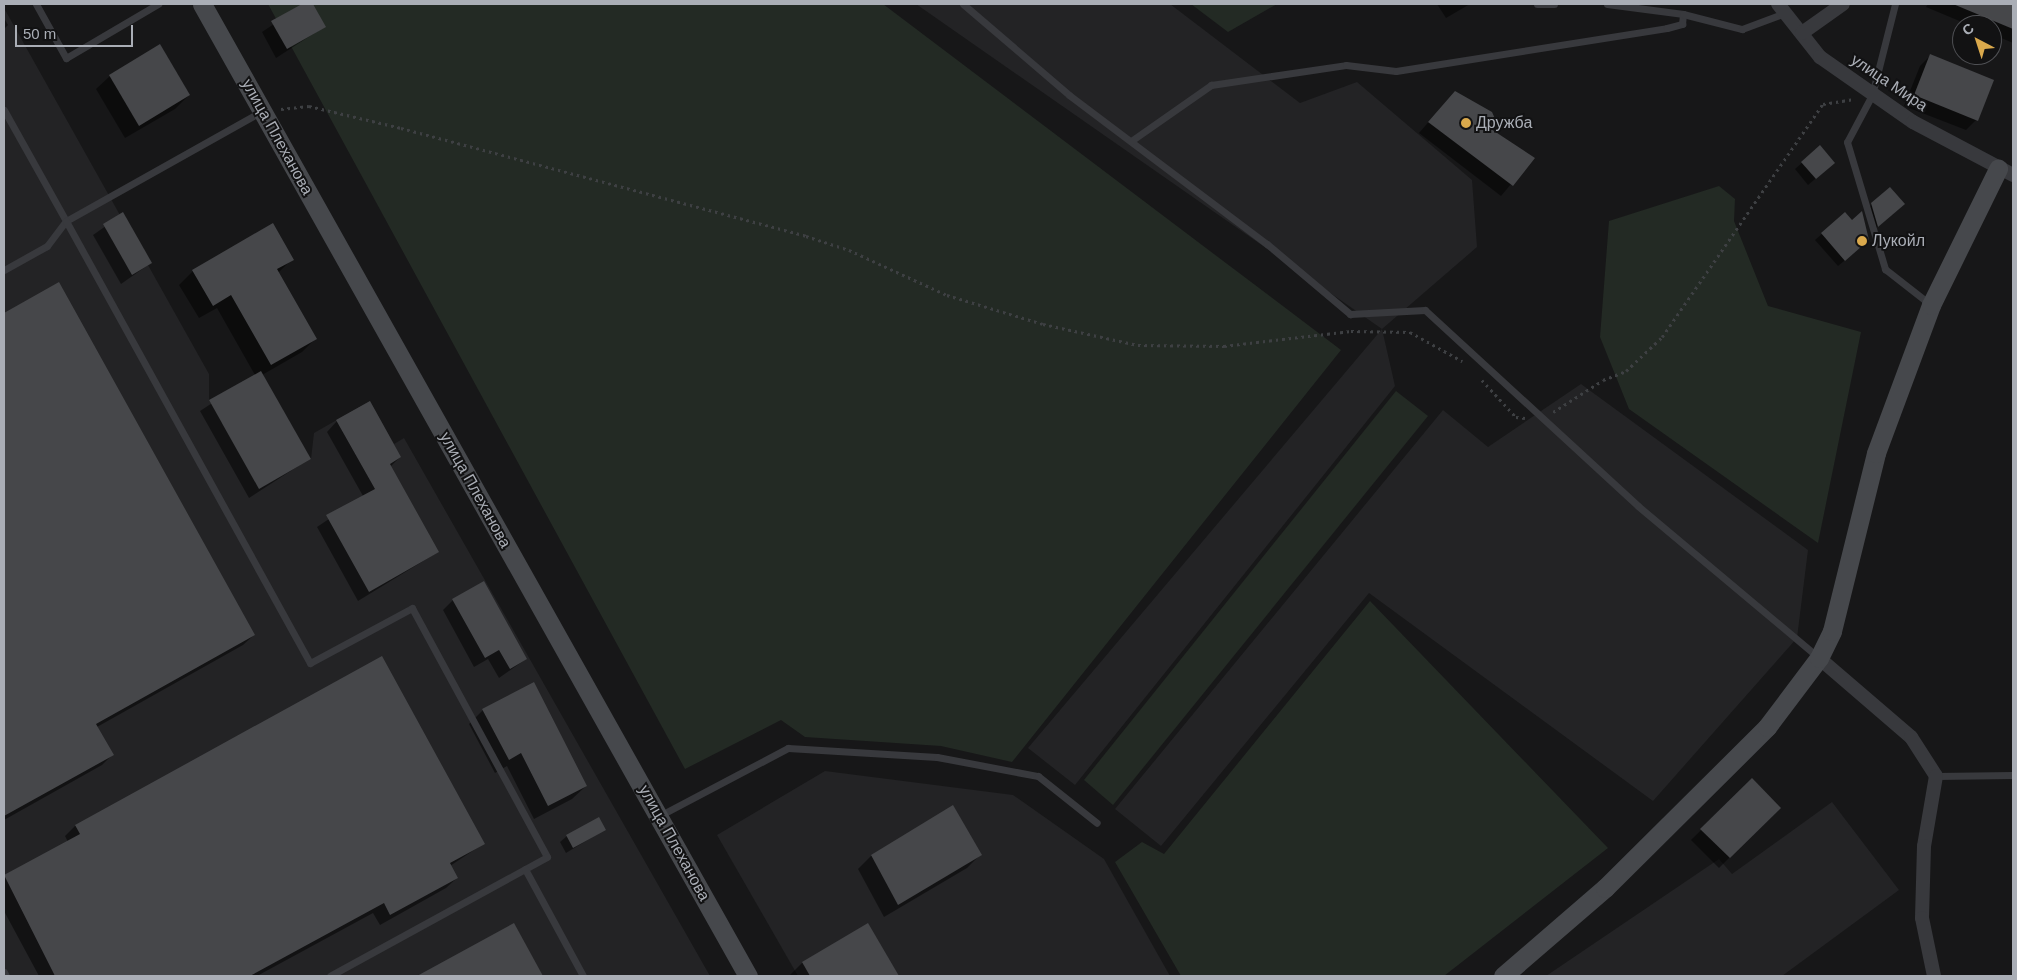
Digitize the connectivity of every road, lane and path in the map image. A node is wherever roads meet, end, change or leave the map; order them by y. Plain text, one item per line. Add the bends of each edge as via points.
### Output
1 (36, 4) edge
2 (158, 4) edge
3 (202, 4) edge
4 (963, 4) edge
5 (1537, 4) edge
6 (1554, 4) edge
7 (1607, 4) edge
8 (1843, 4) edge
9 (1895, 4) edge
10 (1782, 8) edge
11 (1683, 14) junction
12 (1802, 33) junction
13 (1872, 95) junction
14 (4, 110) edge
15 (262, 111) junction
16 (1131, 141) junction
17 (2005, 172) edge
18 (66, 221) junction
19 (4, 270) edge
20 (1931, 305) junction
21 (1465, 362) dead end
22 (1478, 376) dead end
23 (1540, 419) junction
24 (1819, 658) junction
25 (2013, 775) edge
26 (1936, 776) junction
27 (659, 817) junction
28 (1097, 823) dead end
29 (525, 869) junction
30 (4, 972) edge
31 (6, 976) edge
32 (330, 976) edge
33 (583, 976) edge
34 (748, 976) edge
35 (1503, 976) edge
36 (1934, 976) edge

1 - 2 lane via 66,58
3 - 15 main road, улица Плеханова
4 - 16 lane
5 - 6 lane
7 - 11 lane
8 - 12 street
9 - 13 lane
10 - 11 lane via 1742,29
10 - 12 street, улица Мира
11 - 16 lane via 1682,24 1667,28 1396,71 1346,65 1211,85
12 - 13 street, улица Мира via 1820,57
13 - 17 street, улица Мира
13 - 20 lane via 1847,142 1858,185 1884,269
13 - 23 path via 1824,104 1662,337 1626,371 1603,380
14 - 18 lane
15 - 18 lane
15 - 21 path via 309,106 806,236 849,250 947,295 1042,324 1138,345 1224,346 1351,331 1410,332
15 - 27 main road, улица Плеханова
16 - 23 lane via 1267,244 1350,314 1425,310
17 - 20 main road
18 - 19 lane via 47,246
18 - 29 lane via 310,663 412,608 547,857
20 - 24 main road via 1876,453 1832,631
22 - 23 path via 1516,417
23 - 24 lane
24 - 26 street via 1911,737
24 - 35 main road via 1767,727 1604,888
25 - 26 lane
26 - 36 street via 1924,846 1922,918
27 - 28 lane via 788,748 937,757 1038,776
27 - 34 main road, улица Плеханова
29 - 32 lane
29 - 33 lane
30 - 31 lane

